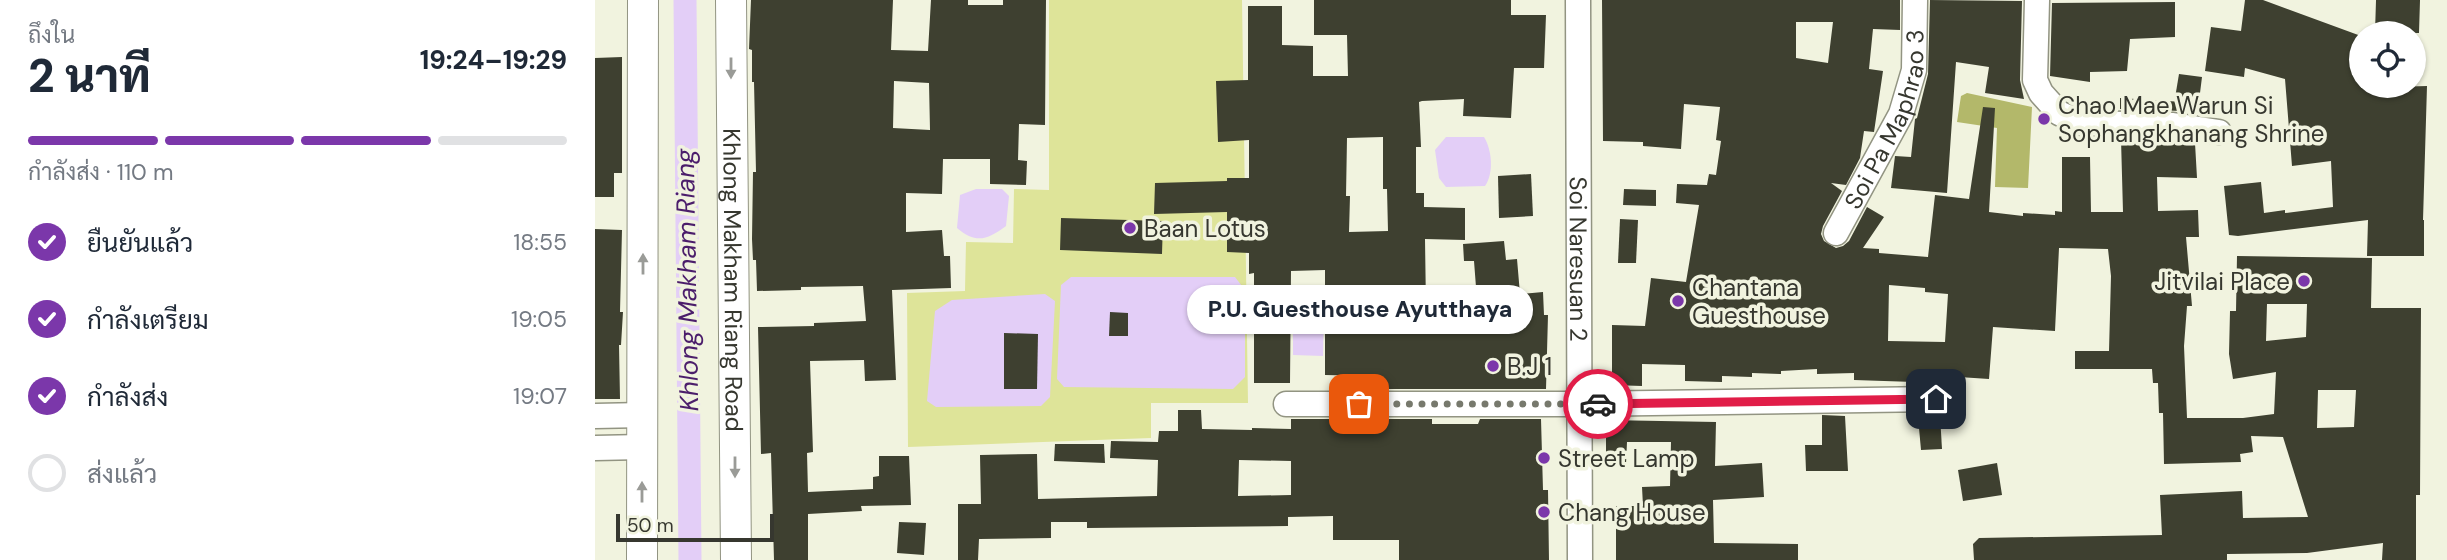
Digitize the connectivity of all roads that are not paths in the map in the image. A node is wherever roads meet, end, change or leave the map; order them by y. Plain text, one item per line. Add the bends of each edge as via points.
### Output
1 (643, 0) edge
2 (731, 0) edge
3 (1579, 0) edge
4 (1915, 0) edge
5 (2037, 0) edge
6 (2219, 132) dead end
7 (1836, 233) dead end
8 (1936, 399) dead end
9 (1286, 404) dead end
10 (1579, 404) junction
11 (643, 415) junction
12 (595, 416) edge
13 (595, 447) edge
14 (642, 447) junction
15 (642, 560) edge
16 (736, 560) edge
17 (1580, 560) edge

11 -> 1 street
2 -> 16 street, Khlong Makham Riang Road
3 - 10 street, Soi Naresuan 2
4 - 7 street, Soi Pa Maphrao 3 via 1914,70 1901,114
5 - 6 street via 2035,80 2059,113 2080,123 2173,125
8 - 10 street
9 - 10 street
10 - 17 street, Soi Naresuan 2
11 - 12 street
11 - 14 street
13 - 14 street
15 -> 14 street

